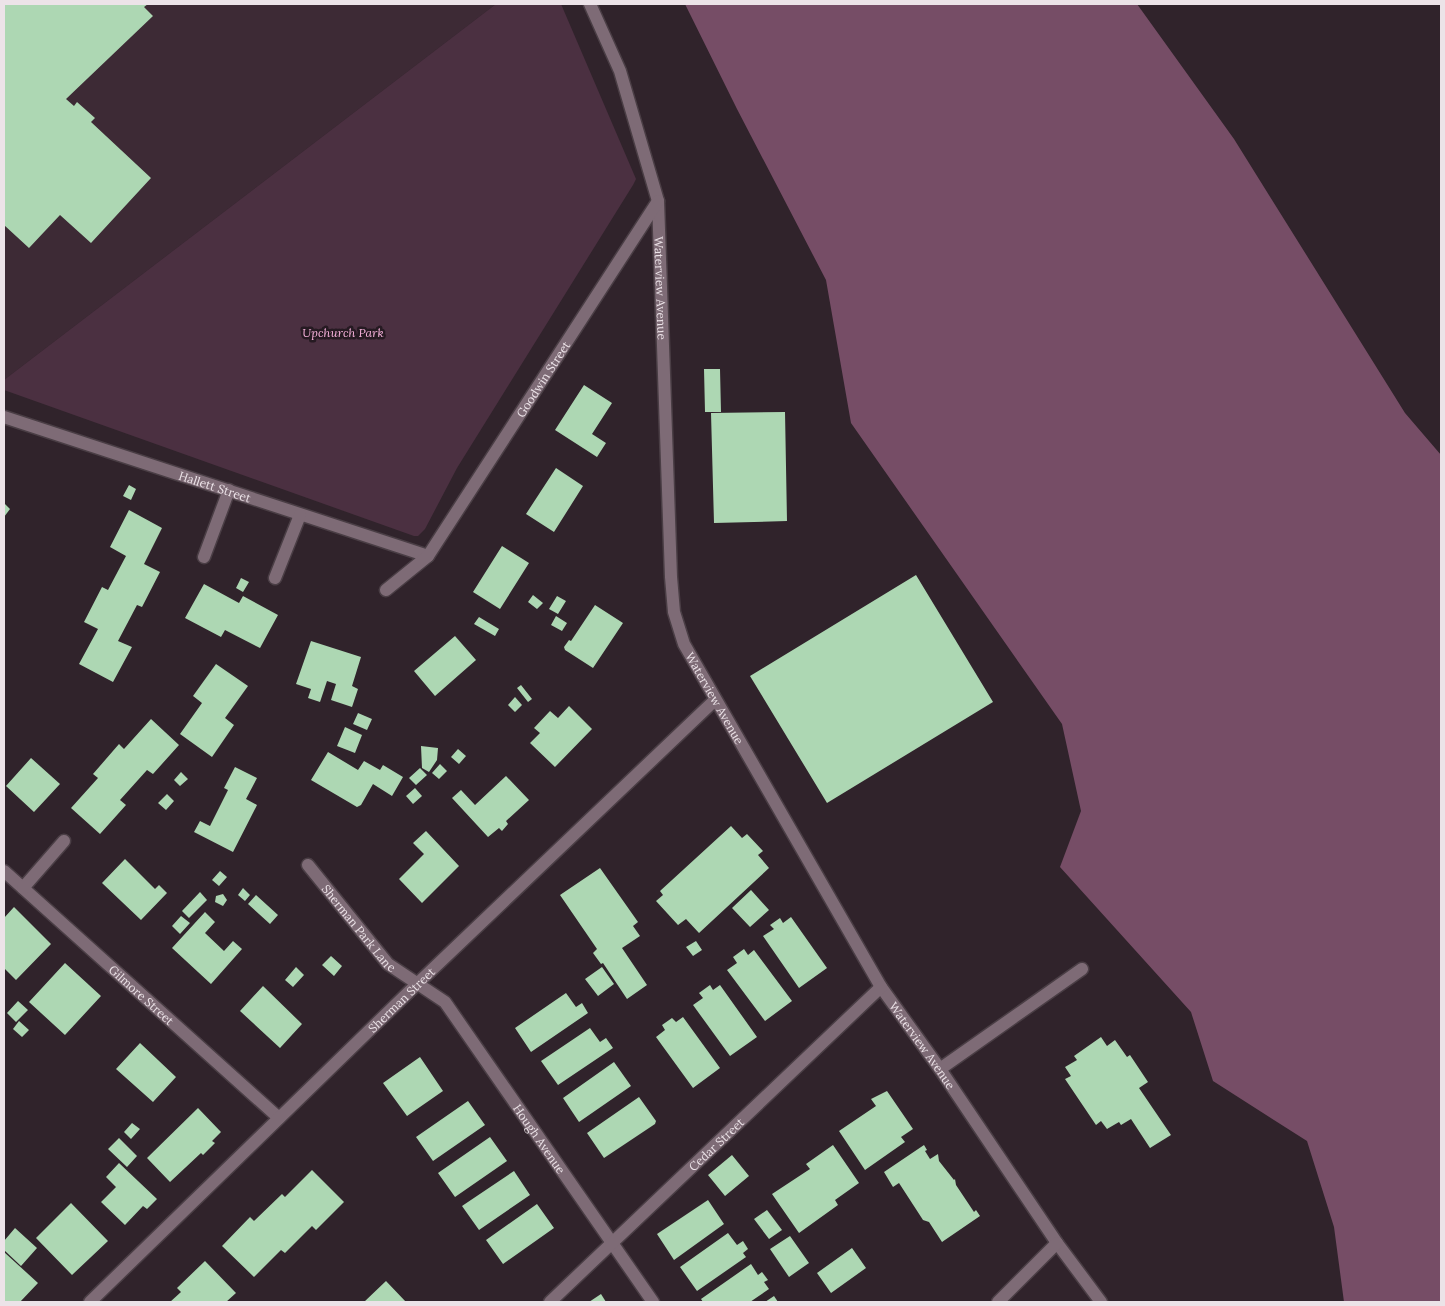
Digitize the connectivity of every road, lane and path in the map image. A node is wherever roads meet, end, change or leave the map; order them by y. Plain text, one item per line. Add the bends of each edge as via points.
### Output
1 (590, 4) edge
2 (658, 201) junction
3 (4, 417) edge
4 (229, 490) junction
5 (300, 515) junction
6 (204, 556) dead end
7 (428, 556) junction
8 (275, 578) dead end
9 (386, 590) dead end
10 (715, 700) junction
11 (64, 842) dead end
12 (308, 865) dead end
13 (4, 871) edge
14 (23, 888) junction
15 (1082, 969) dead end
16 (417, 984) junction
17 (881, 987) junction
18 (940, 1069) junction
19 (279, 1118) junction
20 (612, 1242) junction
21 (1057, 1243) junction
22 (90, 1302) edge
23 (550, 1302) edge
24 (653, 1302) edge
25 (998, 1302) edge
26 (1101, 1302) edge

1 - 2 street, Waterview Avenue via 620,71
2 - 7 street, Goodwin Street
2 - 10 street, Waterview Avenue via 674,612 684,644
3 - 4 street, Hallett Street
4 - 5 street, Hallett Street
4 - 6 street
5 - 7 street, Hallett Street
5 - 8 street
7 - 9 street, Goodwin Street
10 - 16 street, Sherman Street
10 - 17 street, Waterview Avenue
11 - 14 street
12 - 16 street, Sherman Park Lane via 388,964
13 - 14 street, Gilmore Street
14 - 19 street, Gilmore Street
15 - 18 street
16 - 19 street, Sherman Street
16 - 20 street, Hough Avenue via 445,1002
17 - 18 street, Waterview Avenue
17 - 20 street, Cedar Street
18 - 21 street, Waterview Avenue
19 - 22 street, Sherman Street
20 - 23 street, Cedar Street
20 - 24 street, Hough Avenue
21 - 25 street
21 - 26 street, Waterview Avenue

